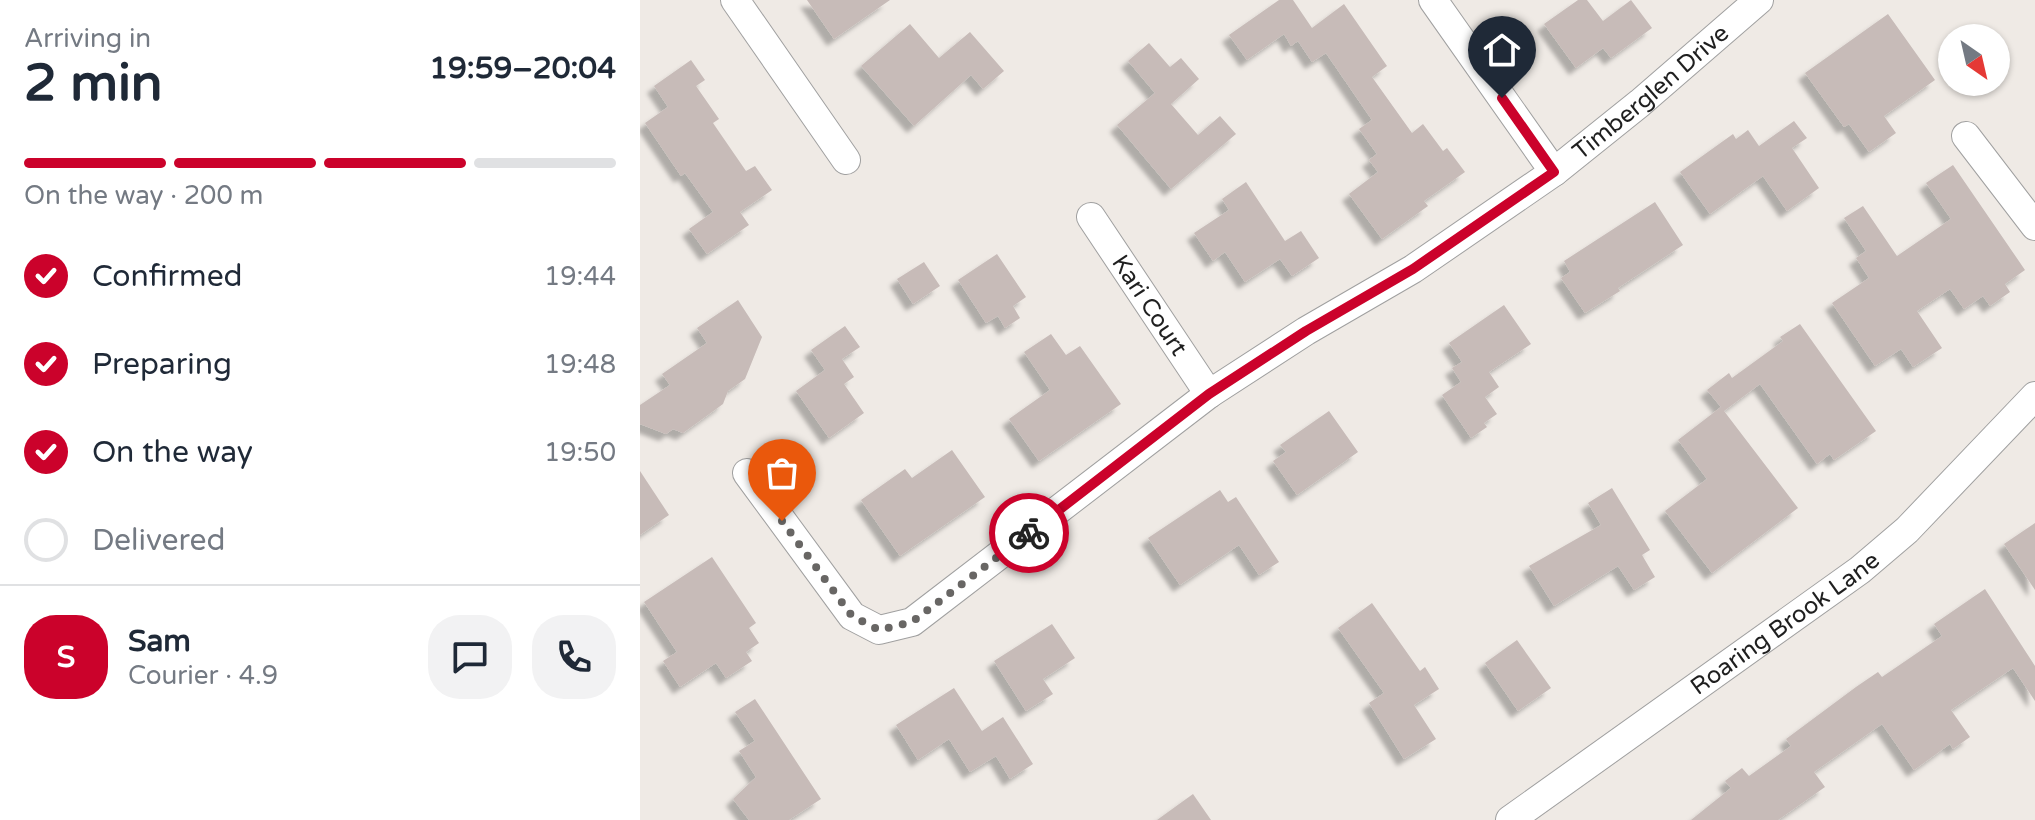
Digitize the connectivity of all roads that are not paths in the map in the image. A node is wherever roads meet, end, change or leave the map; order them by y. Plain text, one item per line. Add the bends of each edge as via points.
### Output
1 (735, 0) edge
2 (1433, 0) edge
3 (1759, 0) edge
4 (1966, 136) dead end
5 (846, 160) dead end
6 (1554, 172) junction
7 (1091, 217) dead end
8 (2035, 226) edge
9 (1209, 394) junction
10 (2035, 396) edge
11 (747, 473) dead end
12 (1510, 820) edge

1 - 5 street
2 - 6 street
3 - 6 street, Timberglen Drive
4 - 8 street
6 - 9 street, Timberglen Drive via 1413,269
7 - 9 street, Kari Court
9 - 11 street, Timberglen Drive via 912,622 879,630 852,616
10 - 12 street, Roaring Brook Lane via 1907,530 1860,570

